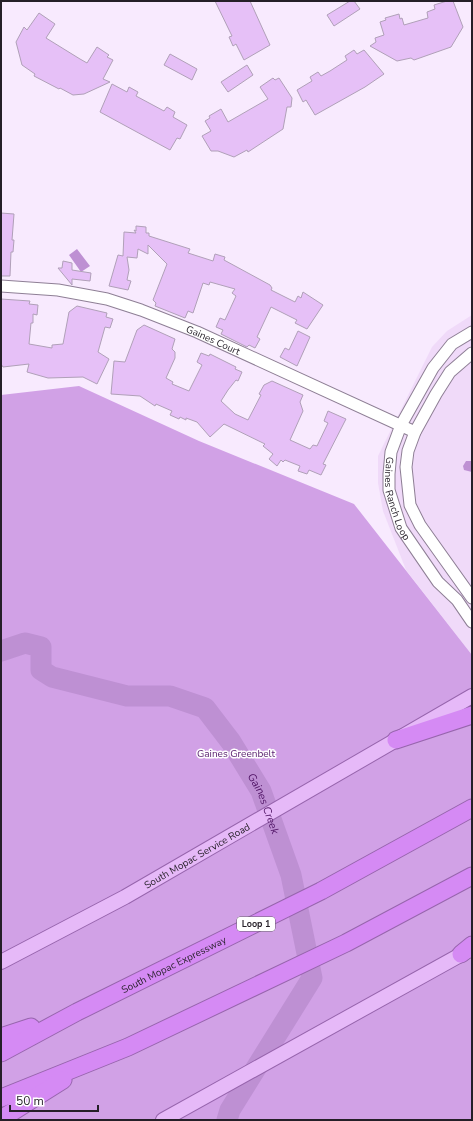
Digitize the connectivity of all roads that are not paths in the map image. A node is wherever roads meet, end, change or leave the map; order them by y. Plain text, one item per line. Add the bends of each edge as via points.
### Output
1 (1, 286) edge
2 (472, 332) edge
3 (472, 353) edge
4 (401, 425) junction
5 (415, 432) junction
6 (470, 595) edge
7 (457, 600) junction
8 (472, 622) edge
9 (472, 696) edge
10 (472, 715) edge
11 (396, 740) junction
12 (472, 808) edge
13 (472, 876) edge
14 (468, 949) edge
15 (1, 962) edge
16 (77, 1012) junction
17 (1, 1038) edge
18 (1, 1053) edge
19 (90, 1062) junction
20 (1, 1098) edge
21 (1, 1119) edge
22 (163, 1120) edge

1 - 4 street, Gaines Court via 58,290 107,299 141,310 205,335
2 - 4 street, Gaines Ranch Loop via 452,344 442,355
3 - 5 street, Gaines Ranch Loop via 450,372
4 - 5 street, Gaines Court
4 - 7 street, Gaines Ranch Loop via 391,452 389,474 389,490 395,512 412,546 438,582
5 - 6 street, Gaines Ranch Loop via 408,451 406,467 410,505 420,525
6 - 7 street
7 - 8 street, Gaines Ranch Loop
9 - 11 main road, South Mopac Service Road
10 - 11 highway
11 - 15 main road, South Mopac Service Road via 125,897
12 - 16 highway, South Mopac Expressway / Loop 1 via 321,891
13 - 19 highway via 346,943 128,1047
14 - 22 main road
16 - 17 highway
16 - 18 highway, South Mopac Expressway / Loop 1
19 - 20 highway
19 - 21 highway

